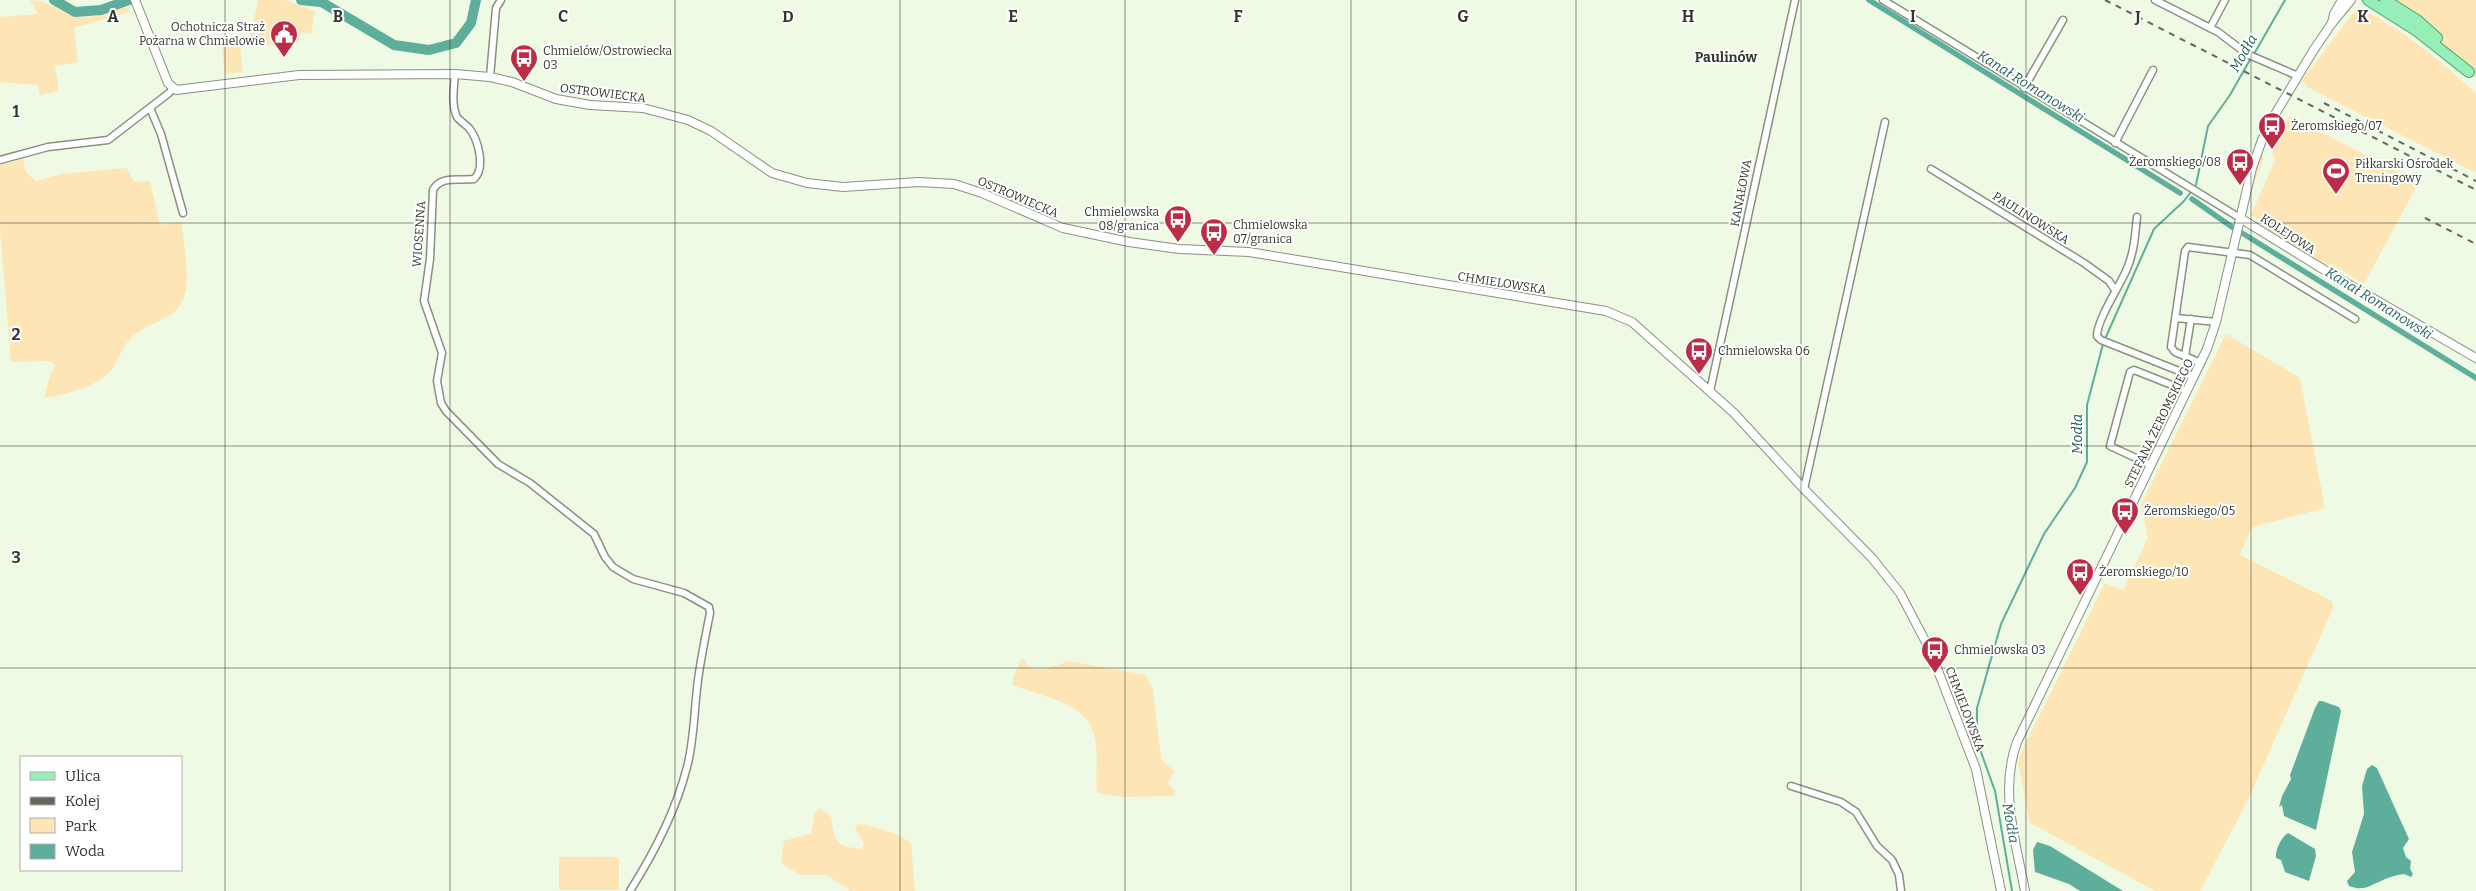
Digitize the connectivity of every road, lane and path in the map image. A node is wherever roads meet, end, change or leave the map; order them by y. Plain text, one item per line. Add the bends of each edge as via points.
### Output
1 (135, 0) edge
2 (501, 0) edge
3 (1795, 0) edge
4 (1883, 0) edge
5 (2155, 0) edge
6 (2225, 0) edge
7 (2342, 0) edge
8 (2351, 0) edge
9 (2368, 0) edge
10 (2385, 0) edge
11 (2063, 20) dead end
12 (2332, 23) junction
13 (2210, 28) junction
14 (2153, 70) dead end
15 (455, 74) junction
16 (2472, 75) edge
17 (2298, 76) junction
18 (490, 77) junction
19 (2024, 88) junction
20 (172, 89) junction
21 (150, 108) junction
22 (1885, 122) dead end
23 (2115, 143) junction
24 (0, 160) edge
25 (1931, 169) dead end
26 (183, 213) dead end
27 (2137, 217) dead end
28 (2240, 218) junction
29 (1129, 242) joint
30 (2232, 252) junction
31 (2115, 290) junction
32 (2176, 318) junction
33 (2191, 319) junction
34 (2355, 319) dead end
35 (2216, 322) junction
36 (2185, 356) junction
37 (2476, 358) edge
38 (2201, 363) junction
39 (2194, 377) junction
40 (1710, 391) junction
41 (2187, 391) junction
42 (2151, 465) junction
43 (1804, 489) junction
44 (1791, 786) dead end
45 (630, 891) edge
46 (1901, 891) edge
47 (2001, 891) edge
48 (2025, 891) edge

1 - 20 street
2 - 18 street via 496,8
3 - 40 street, KANAŁOWA
4 - 19 street, KOLEJOWA
5 - 13 street
6 - 13 street
7 - 12 street, STEFANA ŻEROMSKIEGO
8 - 12 street, STEFANA ŻEROMSKIEGO
9 - 16 main road via 2418,31
10 - 16 main road via 2417,20
11 - 19 street
12 - 17 street, STEFANA ŻEROMSKIEGO
13 - 17 street via 2247,54
14 - 23 street
15 - 18 street, OSTROWIECKA
15 - 20 street, OSTROWIECKA via 299,75 181,91
15 - 45 street, WIOSENNA via 456,111 473,136 480,166 474,179 443,180 433,190 430,259 424,301 442,354 437,381 441,403 498,464 530,483 594,534 605,557 621,572 633,579 684,593 709,607 698,673 692,742 680,794 648,862
17 - 28 street, STEFANA ŻEROMSKIEGO via 2262,140
18 - 29 street, OSTROWIECKA via 512,82 556,100 643,108 688,120 712,132 772,173 794,181 843,186 919,182 954,184 1063,228
19 - 23 street, KOLEJOWA
20 - 21 street
21 - 24 street via 108,140 48,147
21 - 26 street via 161,134
22 - 43 street
23 - 28 street, KOLEJOWA
25 - 31 street, PAULINOWSKA via 2084,263 2106,278
27 - 31 street via 2132,256
28 - 30 street, STEFANA ŻEROMSKIEGO
28 - 37 street, KOLEJOWA
29 - 40 street, CHMIELOWSKA via 1179,249 1249,252 1613,313 1638,327
30 - 32 street via 2188,247
30 - 34 street via 2250,255
30 - 35 street, STEFANA ŻEROMSKIEGO
31 - 39 street via 2097,336
32 - 33 street
32 - 36 street via 2171,347
33 - 35 street
33 - 36 street
35 - 38 street, STEFANA ŻEROMSKIEGO
36 - 38 street
38 - 39 street, STEFANA ŻEROMSKIEGO
39 - 41 street, STEFANA ŻEROMSKIEGO
40 - 43 street, CHMIELOWSKA via 1753,432
41 - 42 street, STEFANA ŻEROMSKIEGO
41 - 42 street via 2134,370 2130,372 2110,446
42 - 48 street, STEFANA ŻEROMSKIEGO via 2013,754 2008,777 2009,802
43 - 47 street, CHMIELOWSKA via 1872,558 1895,586 1915,619 1976,769
44 - 46 street via 1841,802 1856,812 1877,846 1892,860 1899,875

